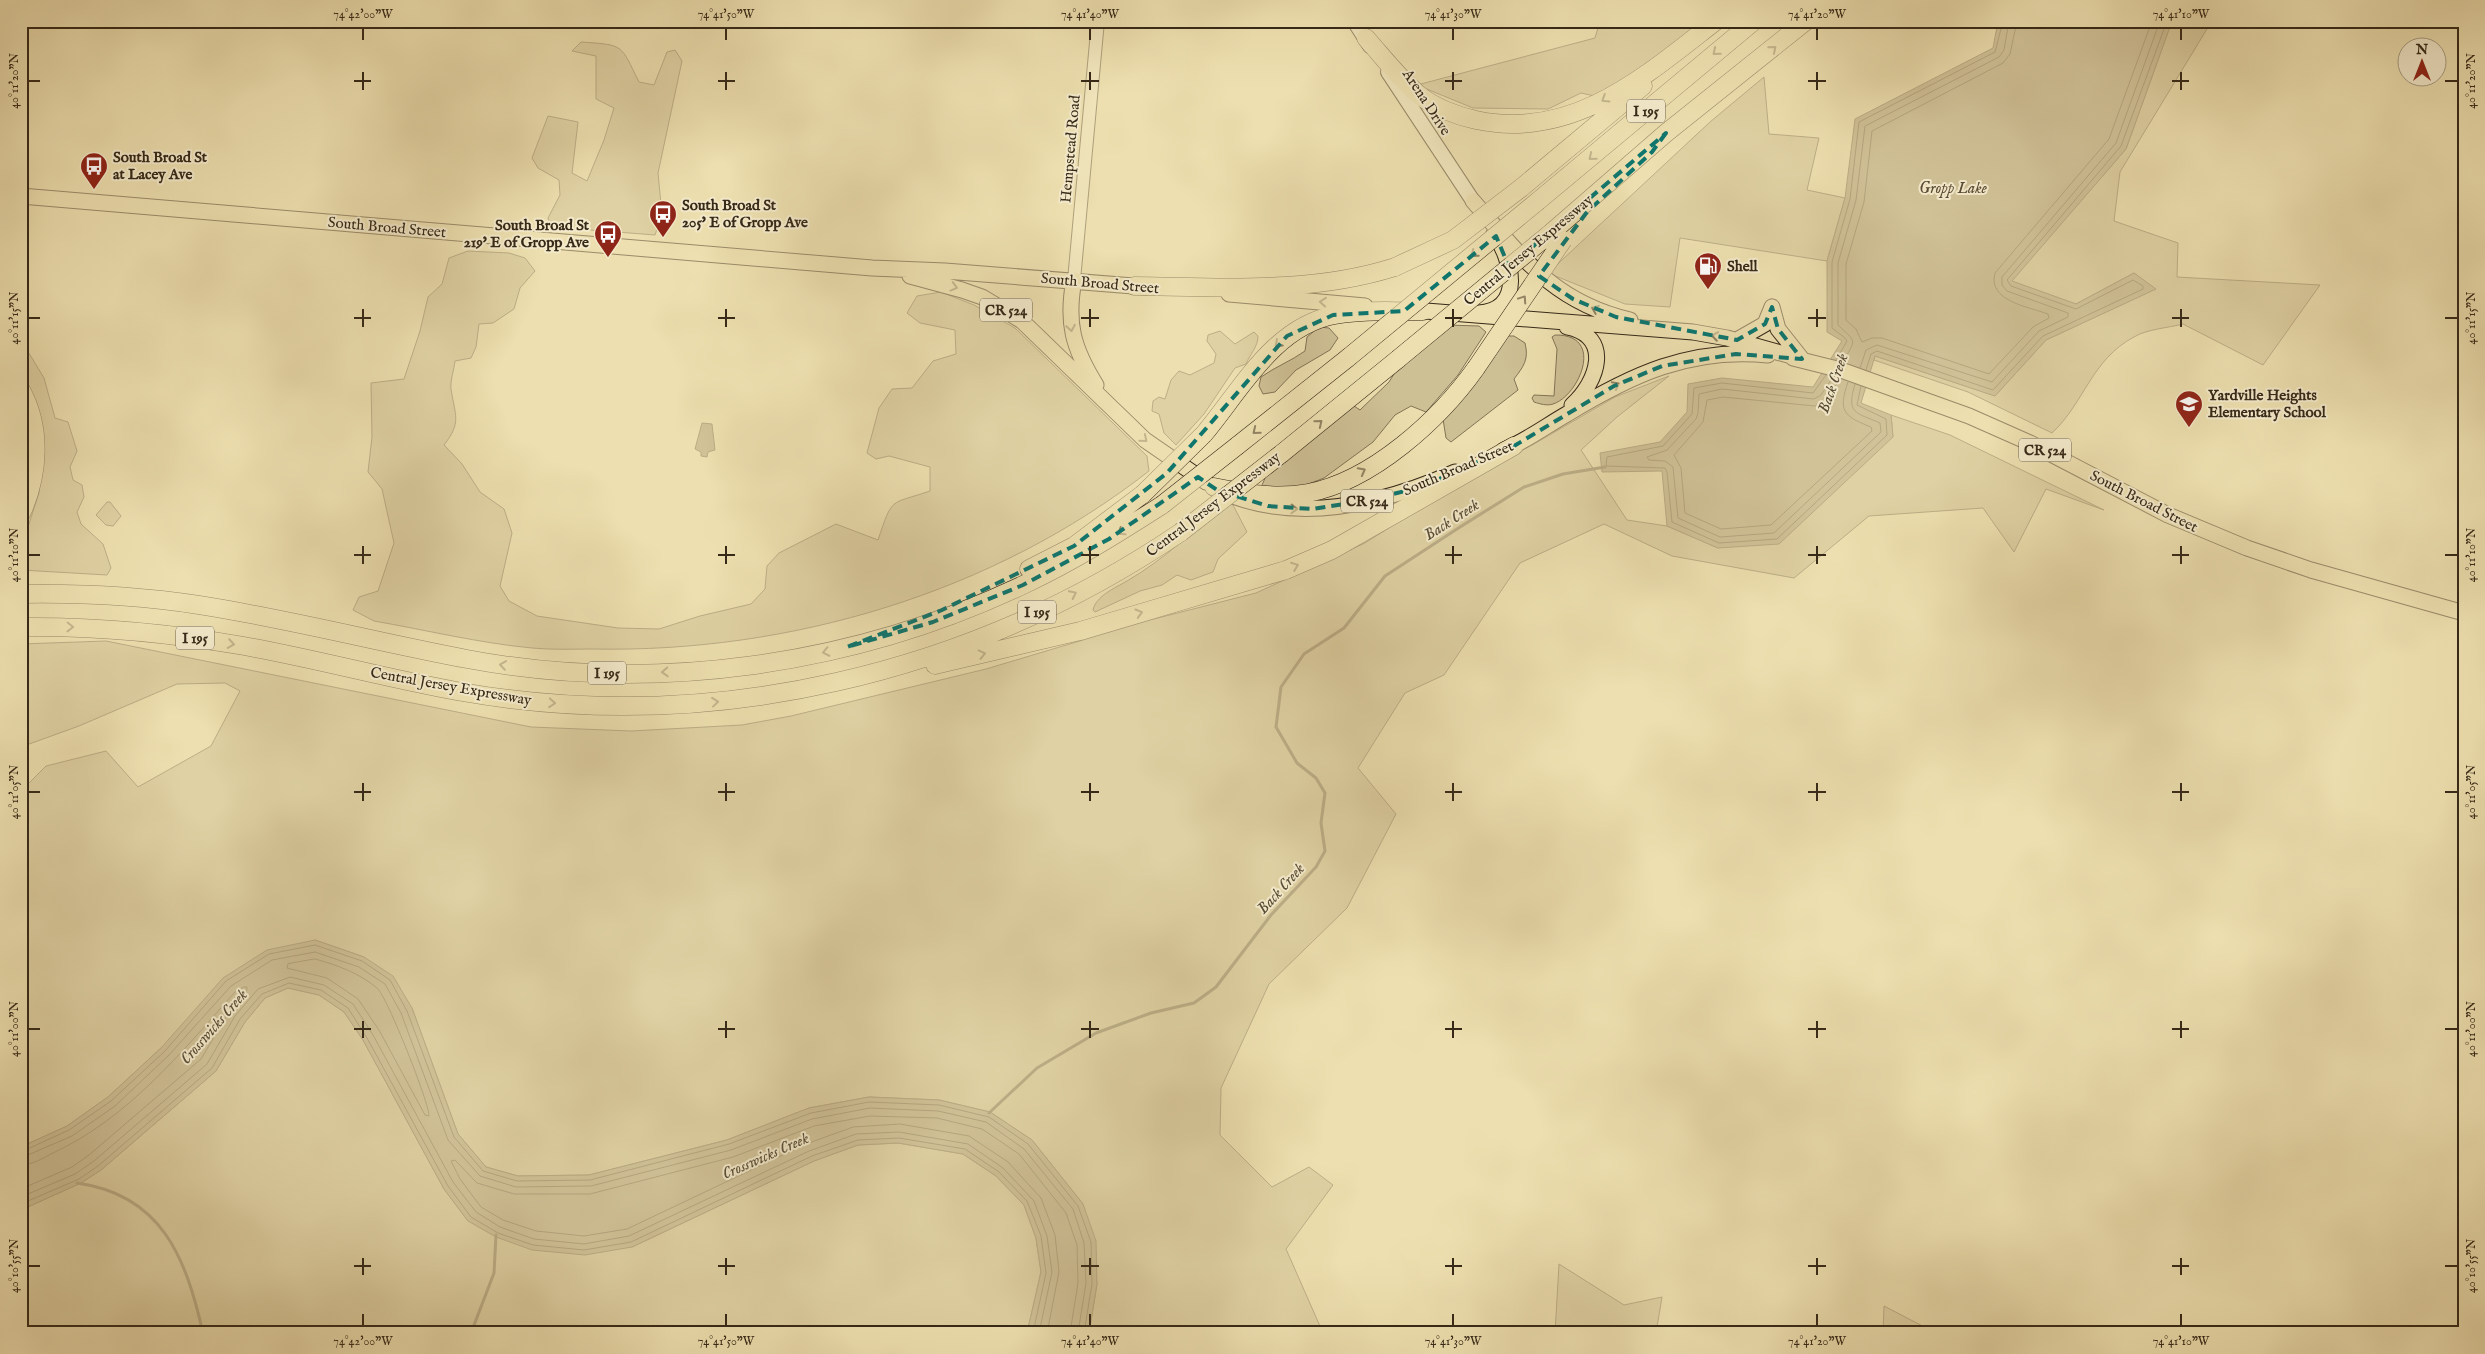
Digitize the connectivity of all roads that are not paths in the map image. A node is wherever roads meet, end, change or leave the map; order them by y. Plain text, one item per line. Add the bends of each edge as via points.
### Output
1 (1098, 21) edge
2 (1354, 21) edge
3 (1717, 21) edge
4 (1754, 21) edge
5 (1806, 21) edge
6 (1366, 38) junction
7 (21, 196) edge
8 (1473, 201) junction
9 (1557, 236) junction
10 (872, 268) junction
11 (1074, 280) junction
12 (1134, 286) junction
13 (1423, 311) junction
14 (1460, 314) junction
15 (1550, 321) junction
16 (1693, 332) junction
17 (1737, 340) junction
18 (1806, 360) junction
19 (21, 390) edge
20 (1108, 405) junction
21 (1548, 425) junction
22 (1514, 446) junction
23 (1214, 487) junction
24 (21, 514) edge
25 (21, 594) edge
26 (2464, 613) edge
27 (21, 626) edge
28 (847, 647) junction
29 (883, 672) junction

1 - 11 street, Hempstead Road
2 - 6 main road, Arena Drive
3 -> 6 highway via 1652,70 1592,107 1552,121 1532,124 1490,123 1434,104 1418,94
3 - 12 highway, bridge via 1612,113 1453,240 1395,267 1336,281 1293,286
4 -> 28 highway, Central Jersey Expressway / I 195, bridge via 1349,357 1162,505 1109,539 1023,585 933,622
9 -> 5 highway, I 195 via 1652,152 1666,133
6 - 8 main road, Arena Drive
7 - 10 main road, South Broad Street / CR 524
8 - 14 main road via 1500,241 1512,277 1511,287 1495,309
16 -> 8 main road via 1616,317 1573,299 1532,268
23 -> 9 highway, bridge via 1254,495 1306,494 1339,484 1374,465 1422,430 1459,392 1476,368
29 -> 9 highway, Central Jersey Expressway / I 195, bridge via 1020,621 1111,576 1181,532
10 - 11 main road, South Broad Street / CR 524
10 -> 20 main road, South Broad Street / CR 524 via 962,290 1004,309 1039,335
11 - 12 main road, South Broad Street / CR 524
11 -> 20 main road via 1069,305 1074,344
13 -> 12 main road, South Broad Street / CR 524
13 - 14 main road, South Broad Street / CR 524
13 -> 28 highway, bridge via 1353,312 1301,327 1272,349 1204,434 1143,494 1074,546 942,610
14 - 15 main road, South Broad Street / CR 524
15 - 16 main road, South Broad Street / CR 524
15 - 21 main road via 1588,338 1597,354 1597,362 1582,396
17 -> 16 main road, South Broad Street / CR 524
17 - 18 main road, South Broad Street / CR 524
17 - 18 main road via 1765,324 1772,307 1778,330
21 -> 18 main road, South Broad Street / CR 524 via 1614,386 1669,364 1736,354
18 - 26 main road, South Broad Street / CR 524 via 1969,416 2030,443 2168,515 2246,548 2311,570
19 - 24 highway via 30,411 36,446 32,484
20 -> 23 main road, South Broad Street / CR 524 via 1145,440
21 - 22 main road, South Broad Street / CR 524
23 -> 22 main road, South Broad Street / CR 524 via 1268,506 1288,509 1333,507 1421,487
29 -> 22 highway via 934,665 1080,631 1273,575 1332,550
28 -> 25 highway, Central Jersey Expressway / I 195 via 711,670 565,671 468,660 196,605 82,594
27 -> 29 highway, Central Jersey Expressway / I 195 via 192,637 462,692 562,704 646,706 714,702 804,690

